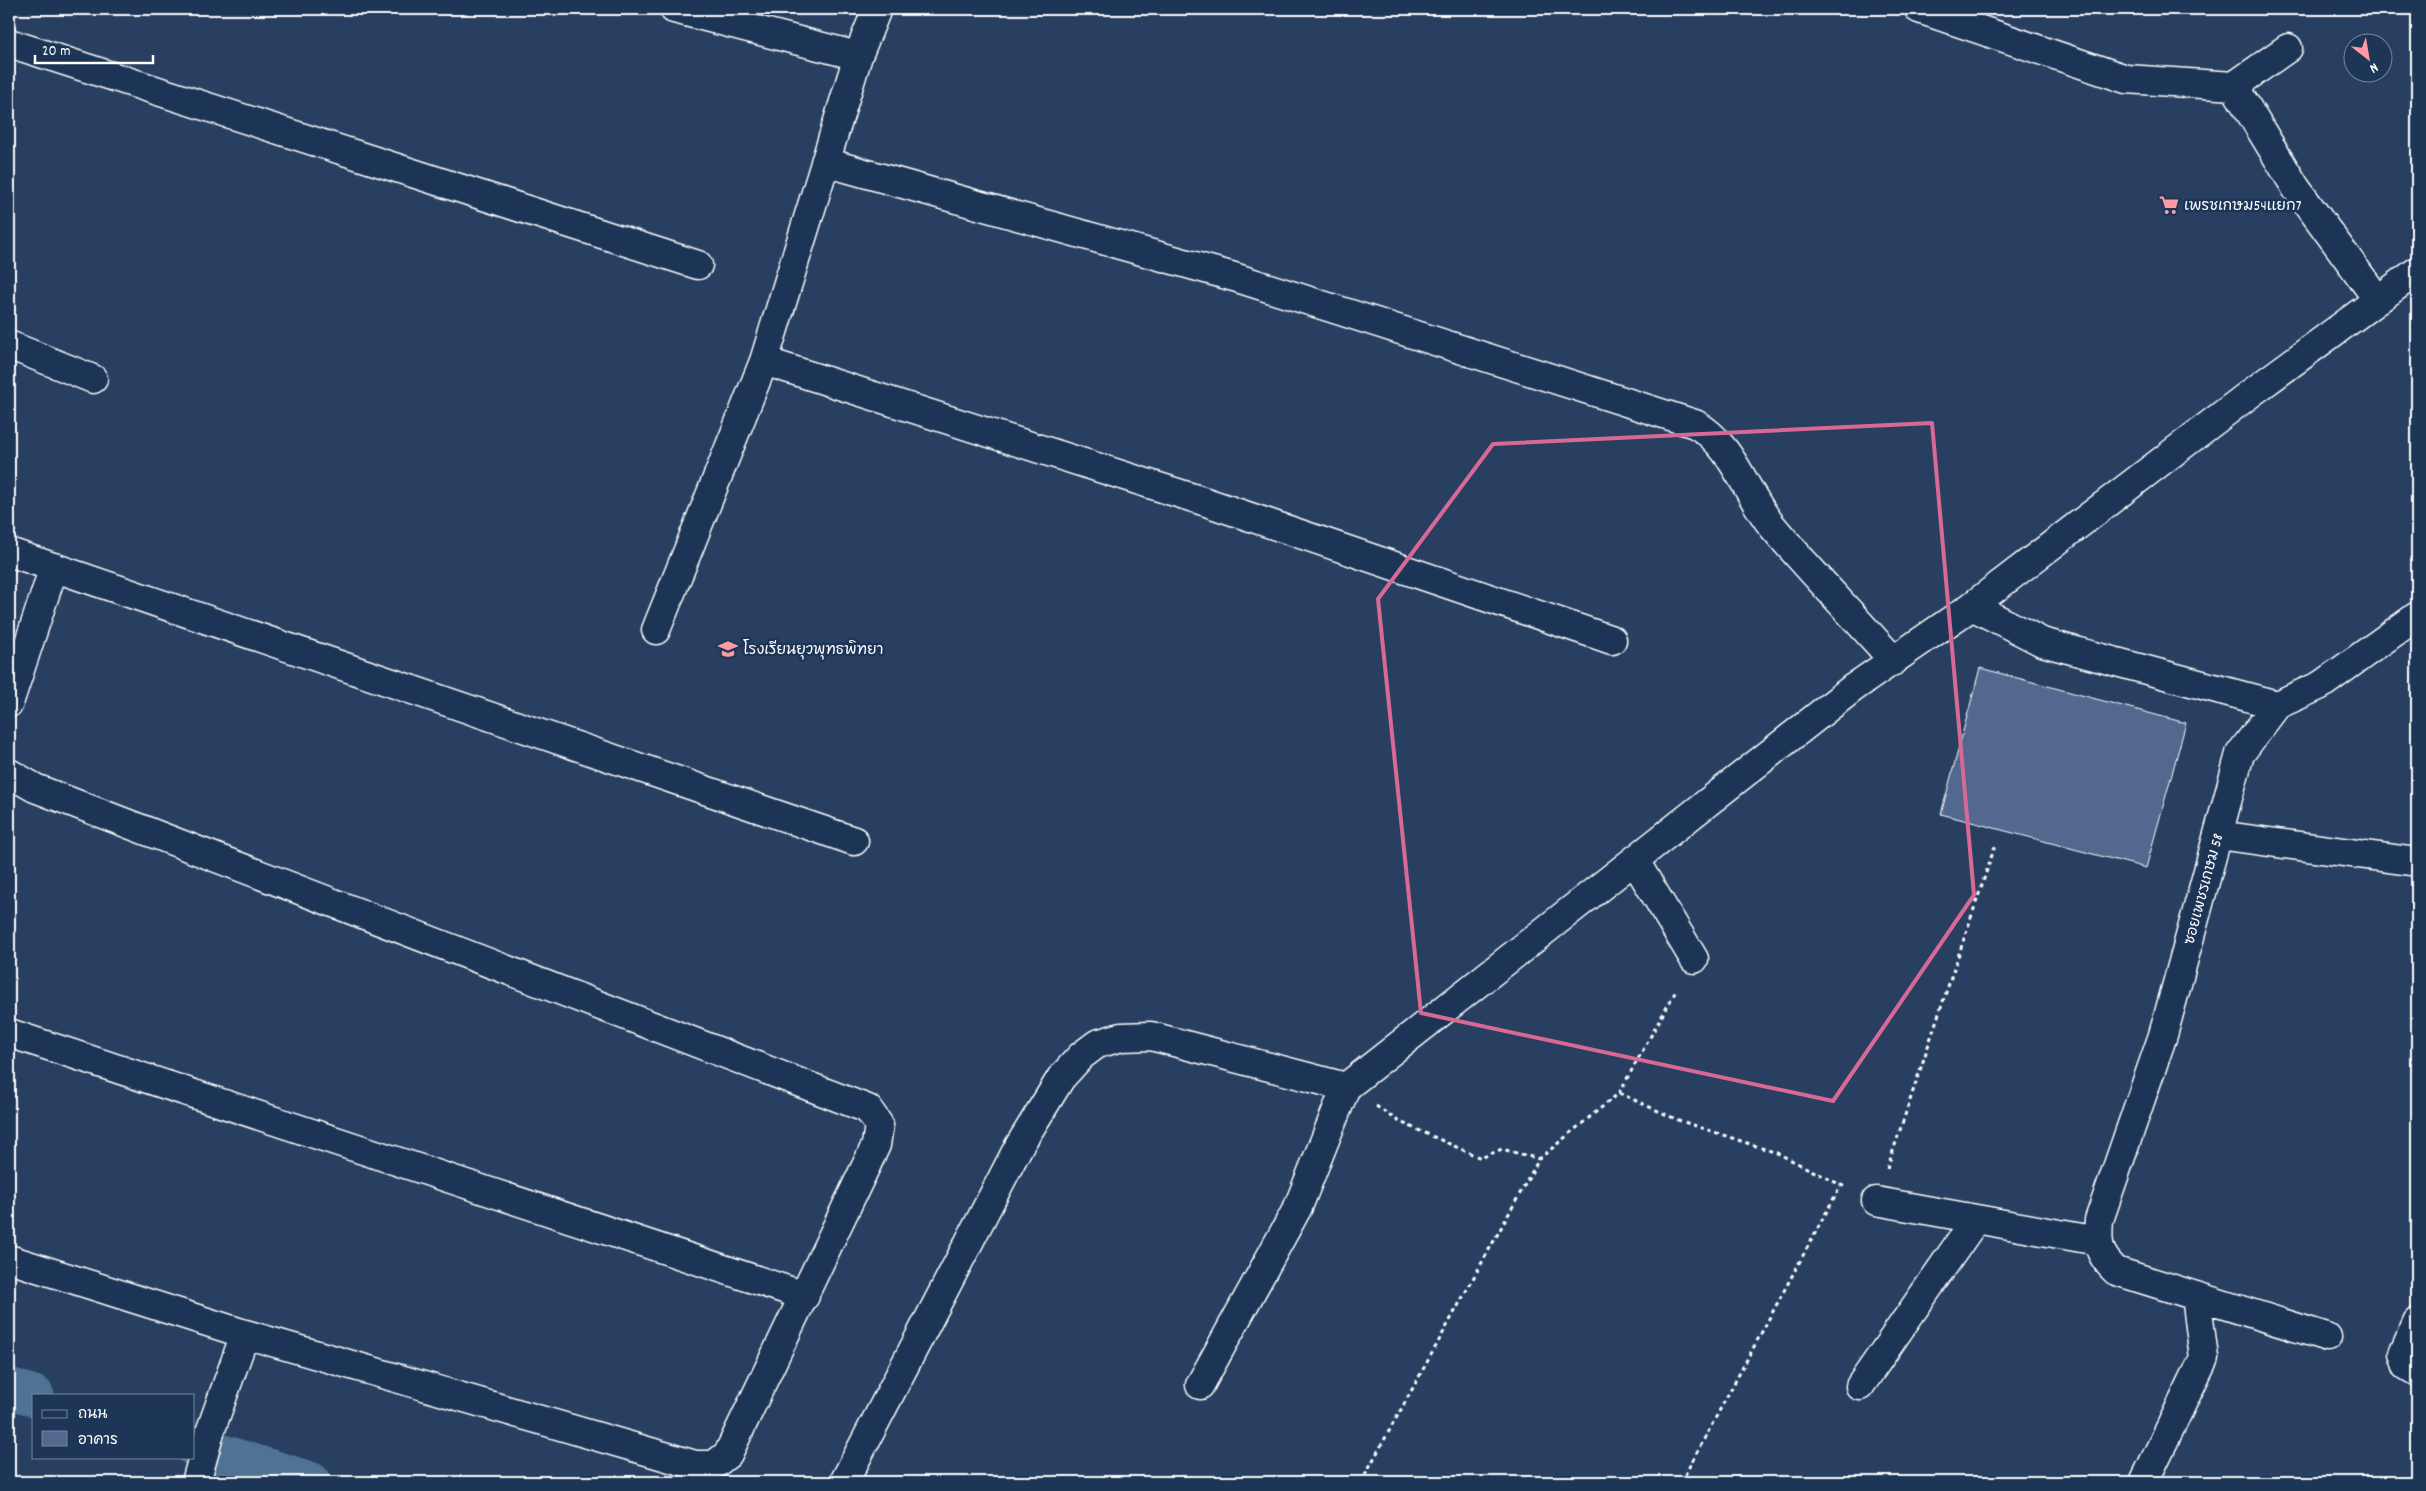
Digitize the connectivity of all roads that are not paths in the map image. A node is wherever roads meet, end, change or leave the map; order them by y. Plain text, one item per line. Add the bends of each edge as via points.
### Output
1 (674, 9) edge
2 (876, 9) edge
3 (1920, 9) edge
4 (9, 43) edge
5 (2288, 48) dead end
6 (858, 56) junction
7 (2234, 86) junction
8 (825, 162) junction
9 (698, 265) dead end
10 (2417, 271) edge
11 (2378, 300) junction
12 (9, 345) edge
13 (764, 361) junction
14 (93, 378) dead end
15 (9, 552) edge
16 (54, 567) junction
17 (1972, 606) junction
18 (2417, 616) edge
19 (656, 630) dead end
20 (1612, 640) dead end
21 (1894, 661) junction
22 (9, 703) edge
23 (2277, 705) junction
24 (9, 773) edge
25 (2218, 834) junction
26 (854, 841) dead end
27 (1635, 861) junction
28 (2417, 862) edge
29 (1694, 959) road end
30 (9, 1033) edge
31 (1346, 1087) junction
32 (1876, 1201) road end
33 (1976, 1219) junction
34 (2098, 1241) junction
35 (9, 1259) edge
36 (805, 1296) junction
37 (2196, 1296) junction
38 (2417, 1322) edge
39 (245, 1334) junction
40 (2327, 1337) dead end
41 (2417, 1372) edge
42 (1200, 1385) dead end
43 (1860, 1386) dead end
44 (196, 1482) edge
45 (844, 1482) edge
46 (2144, 1482) edge

1 - 6 street
2 - 6 street
3 - 7 street via 2126,79
4 - 9 street
5 - 7 street
6 - 8 street
7 - 11 street via 2296,188
8 - 13 street
8 - 21 street via 1234,277 1695,424 1708,431 1720,444 1772,525
10 - 11 street
11 - 17 street
12 - 14 street
13 - 19 street
13 - 20 street via 1206,502
15 - 16 street
16 - 22 street
16 - 26 street
17 - 21 street
17 - 23 street via 2042,642
18 - 23 street, ซอยเพชรเกษม 58 via 2321,685
21 - 27 street via 1854,688
23 - 25 street, ซอยเพชรเกษม 58 via 2240,754
24 - 36 street via 44,792 868,1109 879,1125 876,1145
25 - 28 street
25 - 34 street, ซอยเพชรเกษม 58 via 2163,1035 2099,1220
27 - 29 street
27 - 31 street
30 - 36 street
31 - 42 street via 1298,1206
31 - 45 street via 1151,1036 1121,1037 1097,1044 1081,1056 1061,1078 1018,1146
32 - 33 street
33 - 34 street
33 - 43 street
34 - 37 street via 2103,1259 2116,1271
35 - 39 street
36 - 39 street via 728,1454 714,1465 695,1465
37 - 40 street
37 - 46 street via 2204,1358
38 - 41 street via 2403,1354 2407,1366
39 - 44 street

